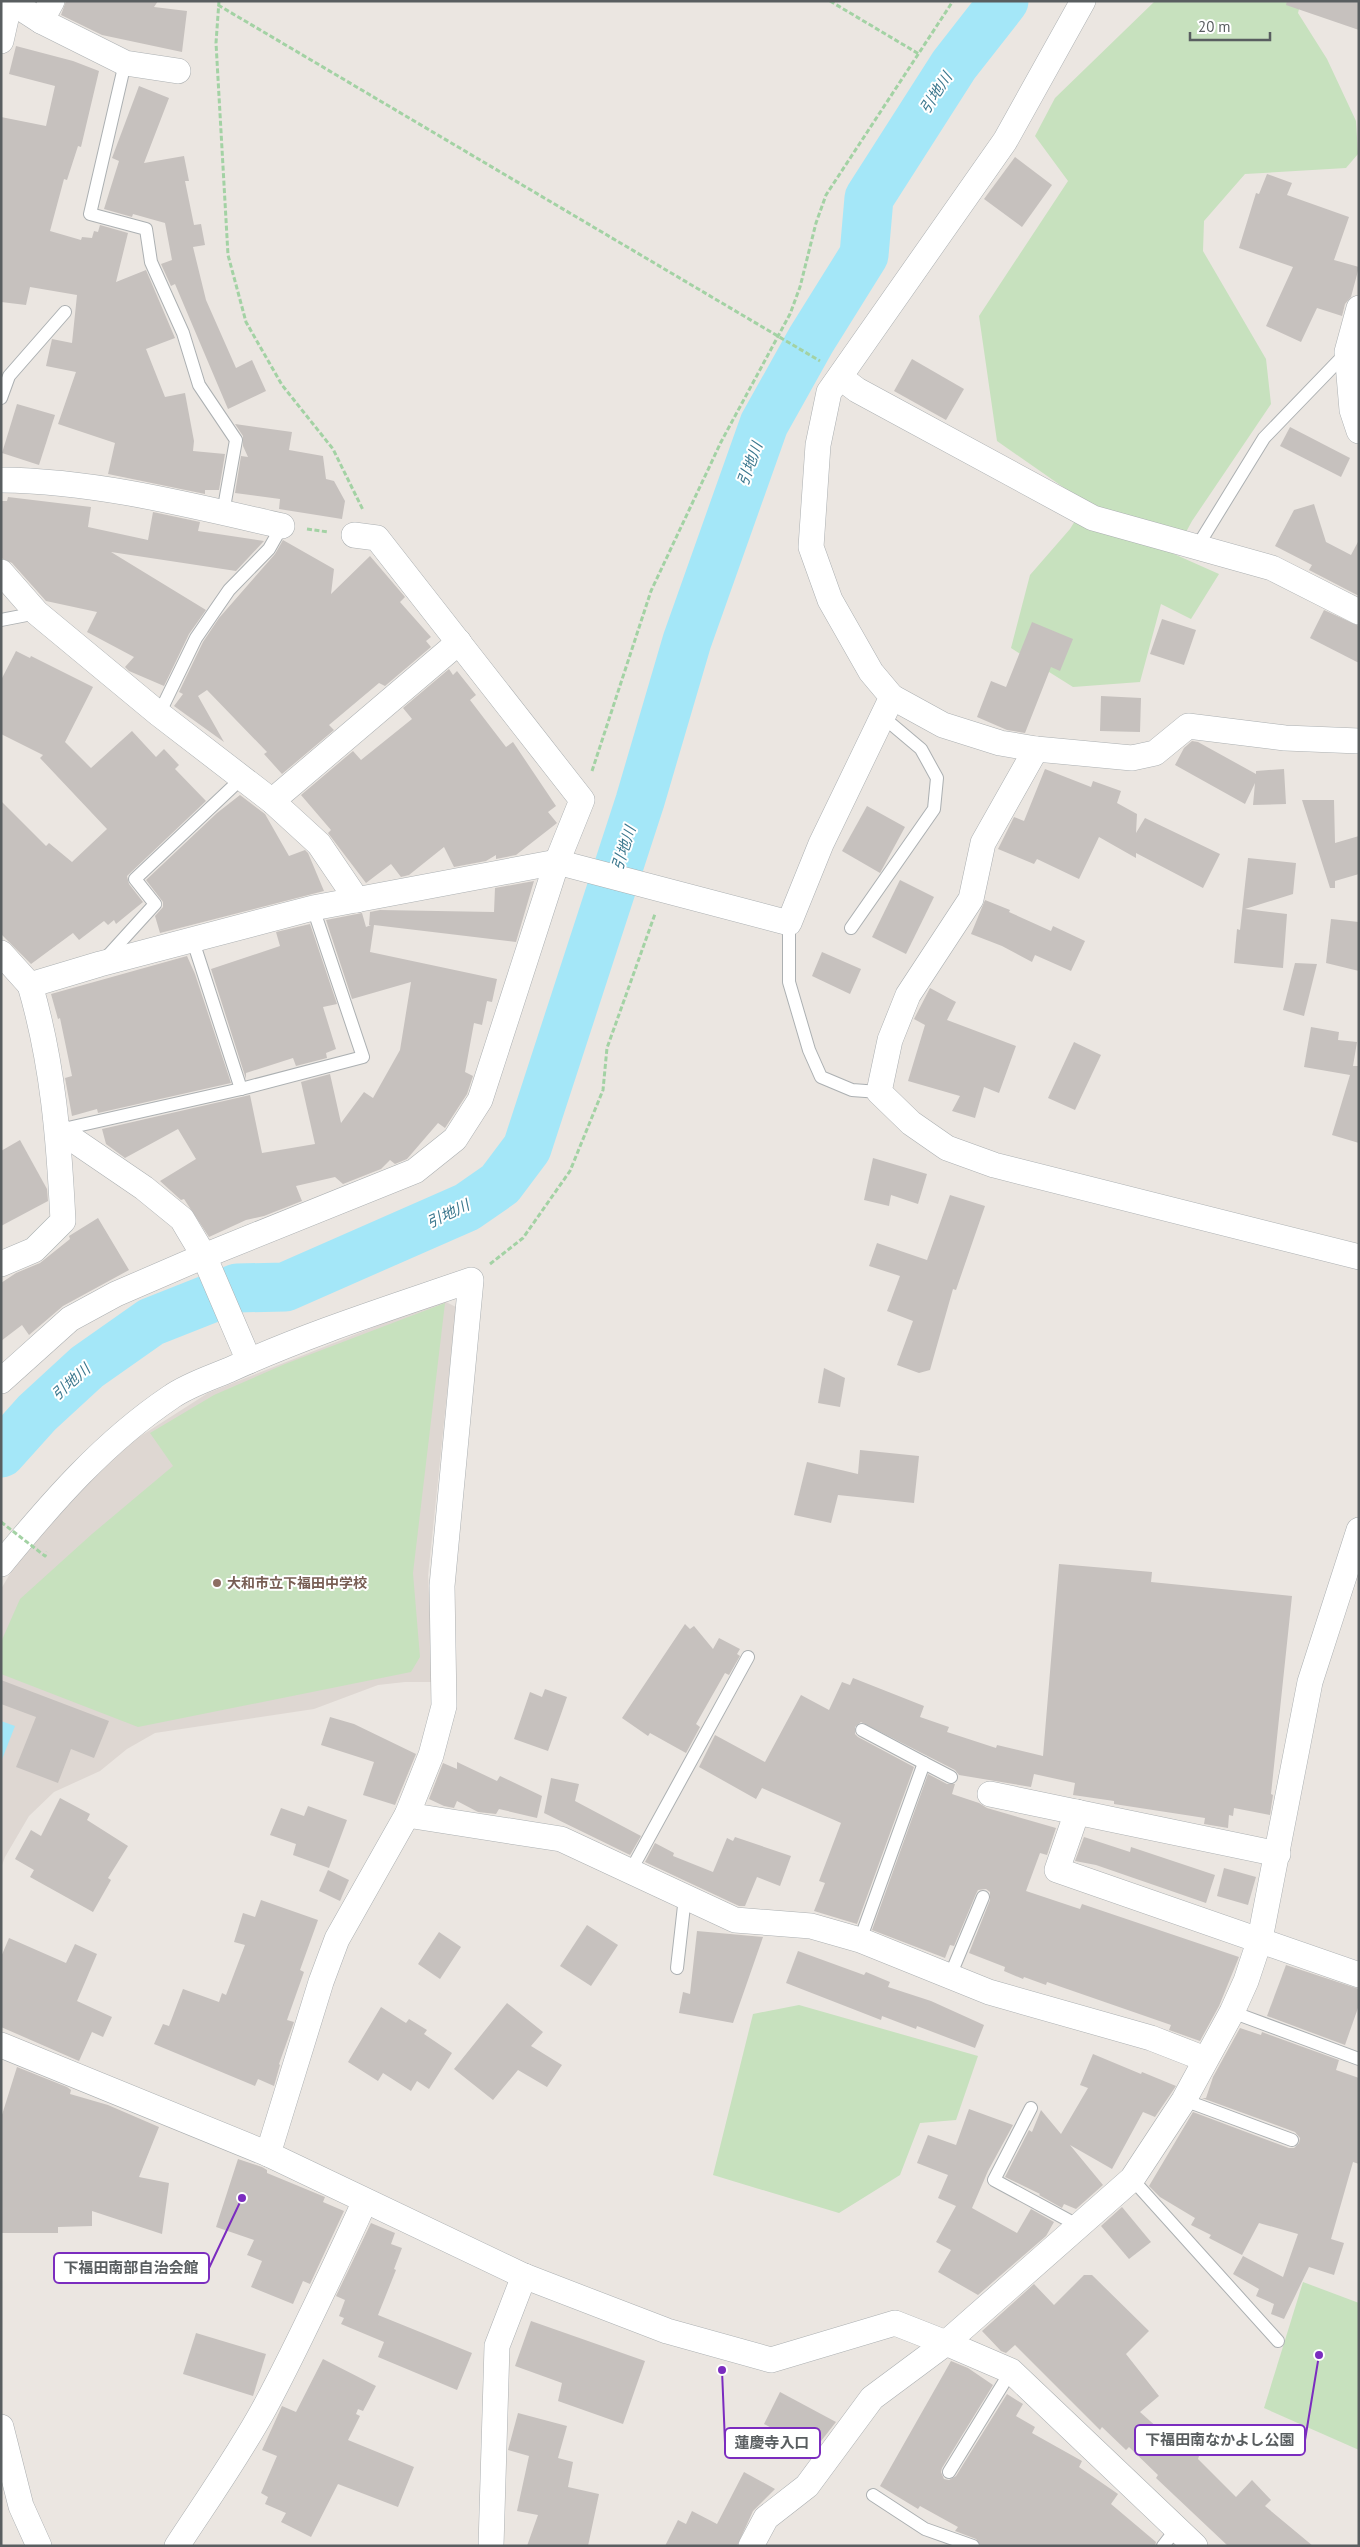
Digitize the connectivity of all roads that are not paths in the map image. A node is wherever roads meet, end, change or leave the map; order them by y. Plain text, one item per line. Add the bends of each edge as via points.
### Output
1 (10, 1) edge
2 (1083, 1) edge
3 (47, 11) edge
4 (1, 41) edge
5 (125, 63) junction
6 (178, 71) dead end
7 (1359, 308) edge
8 (65, 312) dead end
9 (1347, 352) junction
10 (832, 370) junction
11 (1, 398) edge
12 (1359, 431) edge
13 (1, 480) edge
14 (223, 512) junction
15 (282, 526) joint
16 (366, 536) road end
17 (1197, 547) junction
18 (1, 572) edge
19 (1359, 612) edge
20 (37, 613) junction
21 (1, 620) edge
22 (459, 642) junction
23 (888, 707) junction
24 (160, 714) junction
25 (1359, 741) edge
26 (1036, 749) junction
27 (242, 778) junction
28 (272, 801) junction
29 (567, 865) junction
30 (357, 900) junction
31 (313, 908) junction
32 (789, 923) junction
33 (852, 928) dead end
34 (193, 941) junction
35 (1, 953) edge
36 (100, 964) junction
37 (30, 985) junction
38 (241, 1089) junction
39 (879, 1092) junction
40 (59, 1130) junction
41 (7, 1256) edge
42 (1359, 1257) edge
43 (205, 1261) junction
44 (246, 1355) junction
45 (1, 1381) edge
46 (1359, 1530) edge
47 (1, 1564) edge
48 (748, 1657) dead end
49 (862, 1730) dead end
50 (924, 1763) junction
51 (951, 1777) dead end
52 (990, 1794) dead end
53 (1077, 1812) junction
54 (407, 1815) junction
55 (1278, 1854) junction
56 (630, 1872) junction
57 (685, 1897) junction
58 (982, 1897) dead end
59 (1260, 1939) junction
60 (860, 1940) junction
61 (677, 1968) dead end
62 (1359, 1974) edge
63 (950, 1976) junction
64 (1232, 2012) junction
65 (1, 2045) edge
66 (1206, 2059) junction
67 (1359, 2059) edge
68 (1184, 2100) junction
69 (1031, 2108) dead end
70 (1292, 2140) dead end
71 (268, 2154) junction
72 (1132, 2179) junction
73 (365, 2201) junction
74 (1079, 2226) junction
75 (524, 2276) junction
76 (1278, 2341) dead end
77 (946, 2343) junction
78 (1011, 2371) junction
79 (1, 2427) edge
80 (949, 2472) dead end
81 (873, 2496) dead end
82 (1170, 2537) edge
83 (38, 2546) edge
84 (177, 2546) edge
85 (491, 2546) edge
86 (751, 2546) edge
87 (973, 2546) edge
88 (1195, 2546) edge

1 - 3 street
1 - 4 street
2 - 10 street via 1005,141
3 - 5 street
5 - 6 street
5 - 14 lane via 90,214 146,229 151,262 183,333 199,385 236,440
7 - 9 street
8 - 11 lane via 9,376
9 - 12 street via 1352,410
9 - 17 lane via 1264,438
10 - 17 street via 857,390 1093,518
10 - 23 street via 818,445 811,546 830,600
13 - 14 street via 38,480 95,488
14 - 15 street
15 - 24 lane via 269,549 229,590 196,638
16 - 22 street
17 - 19 street via 1272,568
18 - 20 street
20 - 21 lane
20 - 24 street
22 - 28 street
22 - 29 street via 582,800
23 - 26 street via 1000,743
23 - 32 street via 821,844
23 - 33 lane via 922,749 937,778 934,809
24 - 27 street
25 - 26 street via 1286,738 1188,726 1155,753 1132,758
26 - 39 street via 983,843 970,899 908,995 890,1040
27 - 28 street
27 - 36 lane via 135,879 155,904
28 - 30 street via 319,844
29 - 30 street
29 - 32 street
29 - 43 street via 480,1100 455,1139 415,1171
30 - 31 street
31 - 34 street
31 - 38 lane via 363,1057
32 - 39 lane via 789,982 809,1050 821,1077 852,1090
34 - 36 street
34 - 38 lane
35 - 37 street
36 - 37 street
37 - 40 street via 42,1027
38 - 40 lane
39 - 42 street via 910,1123 947,1148 994,1165
40 - 41 street via 63,1220 34,1250
40 - 43 street via 144,1188 182,1219
43 - 44 street
43 - 45 street via 116,1294 70,1319
44 - 47 street via 172,1396 105,1448 49,1506
44 - 54 street via 471,1280 442,1586 444,1706 431,1754
46 - 55 street via 1310,1682
48 - 56 lane
49 - 50 lane
50 - 51 lane
50 - 60 lane
52 - 53 street
53 - 55 street
53 - 59 street via 1058,1870
54 - 56 street via 561,1839
54 - 71 street via 337,1939 320,1982
55 - 59 street
56 - 57 street
57 - 60 street via 735,1920 811,1926
57 - 61 lane
58 - 63 lane
59 - 62 street
59 - 64 street
60 - 63 street
63 - 66 street via 989,1992 1151,2038
64 - 66 street
64 - 67 lane
65 - 71 street
66 - 68 street
68 - 70 lane
68 - 72 street
69 - 74 lane via 994,2180
71 - 73 street
72 - 74 street
72 - 76 lane
73 - 75 street
73 - 84 street via 264,2407
74 - 77 street
75 - 77 street via 667,2331 771,2360 895,2323
75 - 85 street via 497,2346
77 - 78 street
77 - 86 street via 872,2398 807,2486 766,2518
78 - 80 lane
78 - 82 street
79 - 83 street via 21,2506
81 - 87 lane via 925,2529
82 - 88 street

